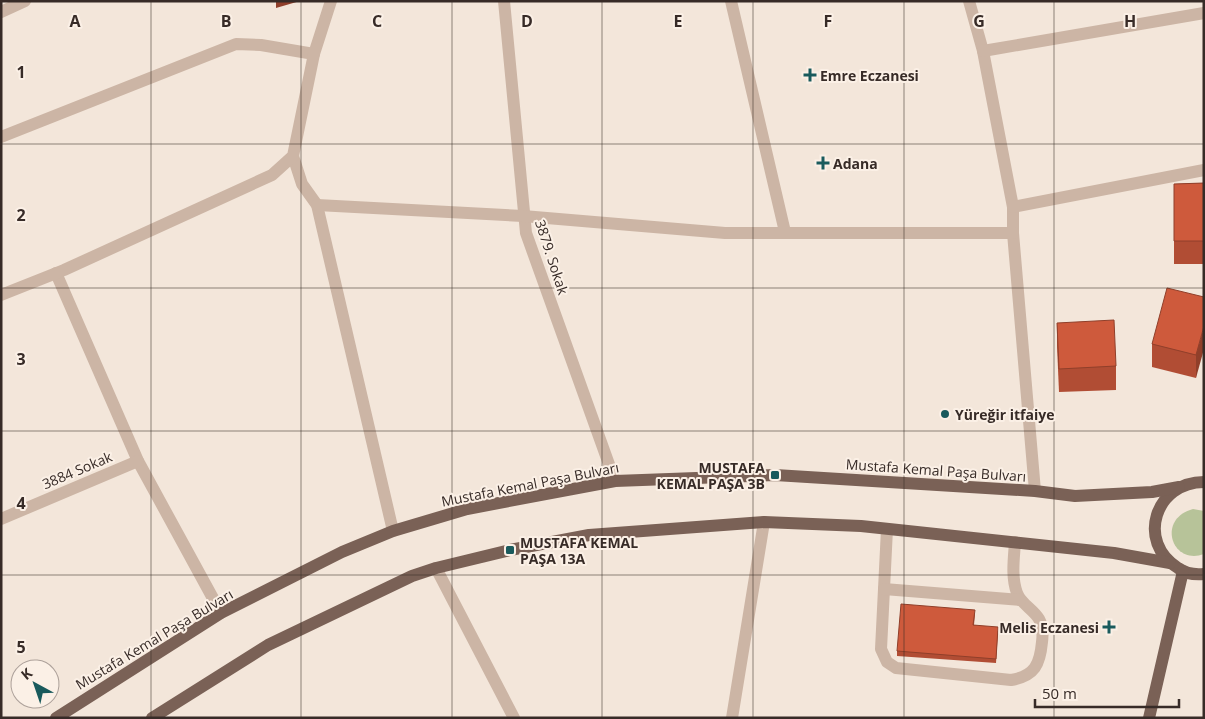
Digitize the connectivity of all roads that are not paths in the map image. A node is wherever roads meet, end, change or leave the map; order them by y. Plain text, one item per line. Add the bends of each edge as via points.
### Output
1 (25, 1) edge
2 (331, 1) edge
3 (504, 1) edge
4 (731, 1) edge
5 (969, 1) edge
6 (1, 12) edge
7 (1204, 13) edge
8 (983, 51) junction
9 (314, 54) junction
10 (1, 137) edge
11 (293, 156) junction
12 (1204, 170) edge
13 (317, 205) junction
14 (1013, 207) junction
15 (523, 216) junction
16 (785, 232) junction
17 (1013, 233) junction
18 (56, 273) junction
19 (1, 295) edge
20 (138, 461) junction
21 (615, 481) junction
22 (1204, 482) edge
23 (1179, 487) junction
24 (1035, 492) junction
25 (1, 519) edge
26 (764, 522) junction
27 (887, 529) junction
28 (393, 531) junction
29 (1015, 542) junction
30 (1170, 563) junction
31 (436, 568) junction
32 (1183, 571) junction
33 (1204, 574) edge
34 (884, 588) junction
35 (1020, 600) junction
36 (221, 613) junction
37 (56, 718) edge
38 (152, 718) edge
39 (514, 718) edge
40 (732, 718) edge
41 (1149, 718) edge

1 - 6 street
2 - 9 street
3 - 15 street, 3879. Sokak
4 - 16 street
5 - 8 street
7 - 8 street
8 - 14 street
9 - 10 street via 236,44
9 - 11 street
11 - 13 street via 302,184
11 - 18 street via 272,176
12 - 14 street
13 - 15 street
13 - 28 street
14 - 17 street
15 - 16 street via 726,233
15 - 21 street, 3879. Sokak via 526,233
16 - 17 street
17 - 24 street
18 - 19 street
18 - 20 street
20 - 25 street, 3884 Sokak
20 - 36 street
21 - 24 main road, Mustafa Kemal Paşa Bulvarı via 775,475
21 - 28 main road, Mustafa Kemal Paşa Bulvarı via 467,509
22 - 23 main road, Mustafa Kemal Paşa Bulvarı
23 - 24 main road, Mustafa Kemal Paşa Bulvarı via 1152,492 1075,496
23 - 30 main road via 1159,508 1155,522 1155,537 1160,551
26 - 27 main road
26 - 31 main road via 589,535
26 - 40 street
27 - 29 main road
27 - 34 street
28 - 36 main road, Mustafa Kemal Paşa Bulvarı via 342,552
29 - 30 main road
29 - 35 street via 1013,581
30 - 32 main road
31 - 38 main road via 412,576 268,645
31 - 39 street
32 - 33 main road
32 - 41 main road
34 - 35 street
34 - 35 street via 881,650 891,665 1011,680 1030,673 1040,658 1043,631 1040,620
36 - 37 main road, Mustafa Kemal Paşa Bulvarı

